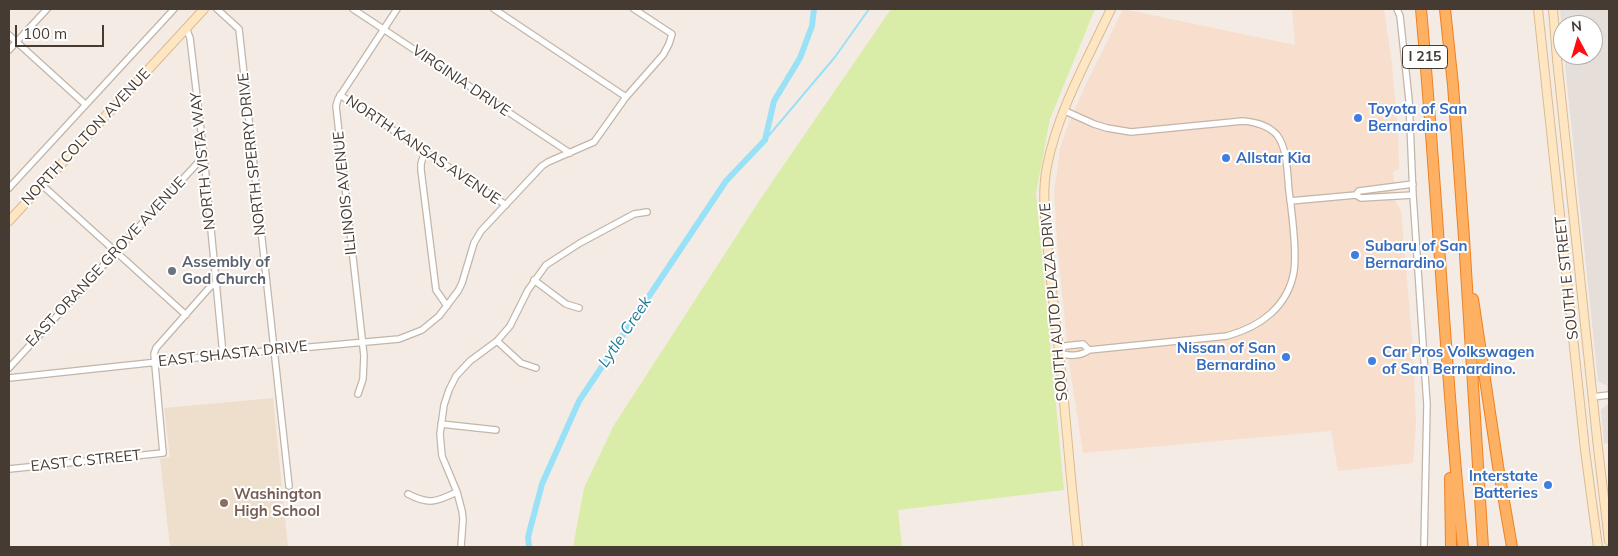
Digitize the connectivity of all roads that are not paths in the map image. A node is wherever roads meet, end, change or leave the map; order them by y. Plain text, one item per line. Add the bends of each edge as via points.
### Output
1 (47, 9) edge
2 (174, 9) edge
3 (204, 9) edge
4 (217, 9) edge
5 (353, 9) edge
6 (397, 9) edge
7 (494, 9) edge
8 (634, 9) edge
9 (1111, 9) edge
10 (1397, 9) edge
11 (1421, 9) edge
12 (1445, 9) edge
13 (1538, 9) edge
14 (1554, 9) edge
15 (186, 28) junction
16 (384, 29) junction
17 (9, 35) edge
18 (16, 42) junction
19 (9, 50) edge
20 (340, 94) junction
21 (626, 97) junction
22 (85, 104) junction
23 (1064, 110) junction
24 (425, 150) junction
25 (570, 153) junction
26 (204, 156) junction
27 (1413, 184) junction
28 (42, 185) junction
29 (9, 188) edge
30 (1413, 194) junction
31 (1356, 195) junction
32 (1290, 202) junction
33 (506, 205) junction
34 (647, 212) dead end
35 (9, 221) edge
36 (1464, 238) junction
37 (114, 252) junction
38 (534, 280) junction
39 (215, 284) junction
40 (446, 306) junction
41 (579, 308) dead end
42 (186, 315) junction
43 (497, 341) junction
44 (362, 342) junction
45 (274, 350) junction
46 (1089, 350) junction
47 (1059, 352) junction
48 (222, 355) junction
49 (154, 362) junction
50 (9, 368) edge
51 (536, 368) dead end
52 (9, 378) edge
53 (358, 394) dead end
54 (1609, 395) edge
55 (1592, 397) junction
56 (441, 424) junction
57 (496, 430) dead end
58 (1452, 439) junction
59 (9, 470) edge
60 (289, 486) dead end
61 (457, 492) junction
62 (408, 494) dead end
63 (1609, 541) edge
64 (461, 547) edge
65 (1078, 547) edge
66 (1424, 547) edge
67 (1451, 547) edge
68 (1463, 547) edge
69 (1483, 547) edge
70 (1512, 547) edge
71 (1598, 547) edge

1 - 18 street
2 - 22 street, NORTH COLTON AVENUE
3 - 15 main road, NORTH COLTON AVENUE
4 - 45 street, NORTH SPERRY DRIVE via 238,29
5 - 16 street, VIRGINIA DRIVE
6 - 16 street, ILLINOIS AVENUE
7 - 21 street
8 - 21 street, EAST SHASTA DRIVE via 672,34 663,55
9 - 23 main road, SOUTH AUTO PLAZA DRIVE
10 - 27 street via 1409,100
11 - 58 highway, I 215
12 - 36 highway, I 215
13 - 71 main road, SOUTH E STREET
14 - 55 main road, SOUTH E STREET
15 - 26 street, NORTH VISTA WAY via 190,38
15 - 28 main road, NORTH COLTON AVENUE
16 - 20 street, ILLINOIS AVENUE
16 - 25 street, VIRGINIA DRIVE
17 - 18 street
18 - 19 street
18 - 22 street
20 - 24 street, NORTH KANSAS AVENUE
20 - 44 street, ILLINOIS AVENUE via 336,113
21 - 25 street, EAST SHASTA DRIVE via 594,142
22 - 29 street, NORTH COLTON AVENUE
23 - 32 street via 1094,124 1131,132 1243,121 1261,124 1274,132 1284,150
23 - 47 main road, SOUTH AUTO PLAZA DRIVE via 1052,144 1044,196
24 - 33 street, NORTH KANSAS AVENUE
24 - 40 street via 421,170 436,290
25 - 33 street, EAST SHASTA DRIVE via 542,166
26 - 37 street, EAST ORANGE GROVE AVENUE
26 - 39 street, NORTH VISTA WAY
27 - 30 street
27 - 31 street via 1359,191
28 - 35 main road, NORTH COLTON AVENUE
28 - 37 street
30 - 31 street via 1361,198
30 - 66 street via 1427,405
31 - 32 street
32 - 46 street via 1294,270 1283,299 1262,321 1227,336
33 - 40 street, EAST SHASTA DRIVE via 477,237 462,283
34 - 38 street via 634,214 580,242 546,265
36 - 69 highway, I 215
36 - 70 highway
37 - 42 street
37 - 50 street, EAST ORANGE GROVE AVENUE
38 - 41 street via 566,304
38 - 43 street via 514,318
39 - 42 street
39 - 48 street, NORTH VISTA WAY
40 - 44 street, EAST SHASTA DRIVE via 432,323 413,334 399,339
42 - 49 street via 156,348
43 - 51 street via 521,363
43 - 56 street via 456,376 446,396
44 - 45 street, EAST SHASTA DRIVE
44 - 53 street, ILLINOIS AVENUE via 364,370
45 - 48 street, EAST SHASTA DRIVE
45 - 60 street, NORTH SPERRY DRIVE
46 - 47 street via 1065,356
46 - 47 street via 1083,344 1065,346
47 - 65 main road, SOUTH AUTO PLAZA DRIVE
48 - 49 street, EAST SHASTA DRIVE
49 - 52 street, EAST SHASTA DRIVE
49 - 59 street, EAST C STREET via 163,453
54 - 55 street
55 - 63 main road, SOUTH E STREET
56 - 57 street
56 - 61 street via 440,452
58 - 67 highway
58 - 68 highway, I 215
61 - 62 street via 429,502
61 - 64 street via 463,519

